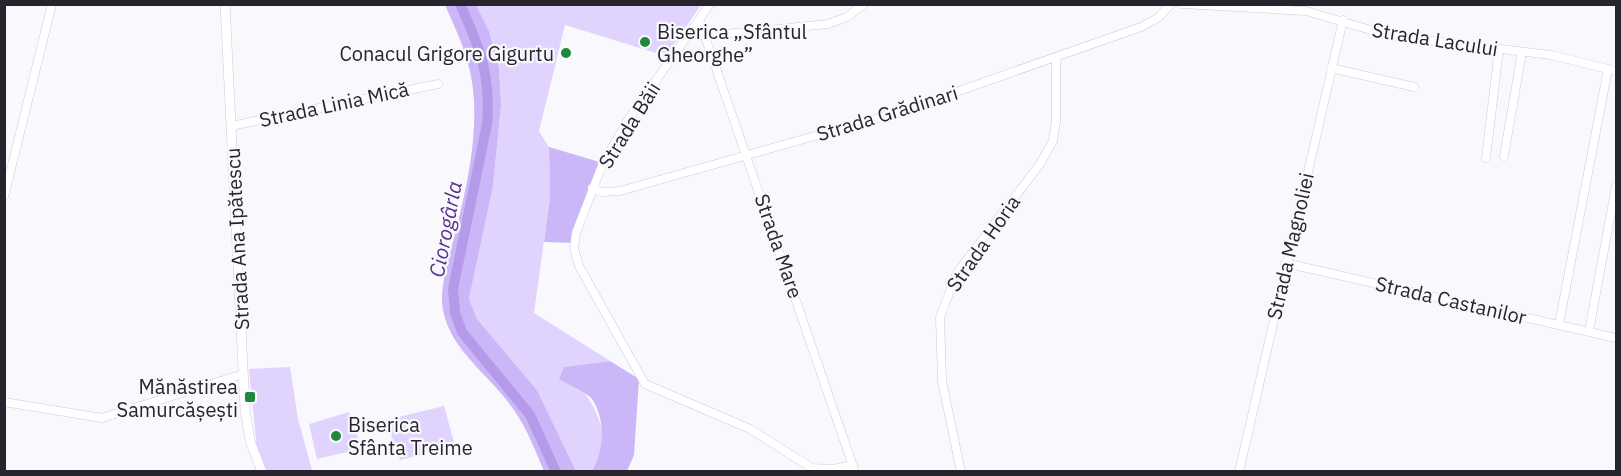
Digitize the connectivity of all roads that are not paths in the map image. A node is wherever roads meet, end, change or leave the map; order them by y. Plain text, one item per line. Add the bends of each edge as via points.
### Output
1 (52, 4) edge
2 (225, 4) edge
3 (710, 4) edge
4 (864, 4) edge
5 (1171, 4) edge
6 (1182, 4) edge
7 (1342, 20) junction
8 (700, 22) junction
9 (705, 36) junction
10 (1499, 49) junction
11 (1521, 52) junction
12 (1056, 57) junction
13 (1331, 68) junction
14 (1612, 70) edge
15 (438, 84) dead end
16 (1414, 87) dead end
17 (231, 126) junction
18 (747, 155) junction
19 (1504, 156) dead end
20 (1486, 158) dead end
21 (1617, 186) edge
22 (592, 188) junction
23 (4, 197) edge
24 (1285, 263) junction
25 (1558, 324) junction
26 (1589, 331) junction
27 (1617, 338) edge
28 (243, 374) junction
29 (4, 402) edge
30 (854, 468) edge
31 (262, 471) edge
32 (961, 471) edge
33 (1241, 471) edge

1 - 23 street
2 - 17 main road, Strada Ana Ipătescu
3 - 8 street, Strada Băii
4 - 9 street via 847,17 828,24
5 - 12 street, Strada Grădinari via 1142,27
6 - 7 street, Strada Lacului via 1297,10
7 - 10 street, Strada Lacului via 1391,36
7 - 13 street, Strada Magnoliei
8 - 9 street, Strada Mare
8 - 22 street, Strada Băii via 628,120
9 - 18 street, Strada Mare
10 - 11 street, Strada Lacului
10 - 20 street
11 - 14 street, Strada Lacului
11 - 19 street
12 - 18 street, Strada Grădinari via 896,113
12 - 32 street, Strada Horia via 1053,141 1040,164 957,273 940,317 942,381
13 - 16 street
13 - 24 street, Strada Magnoliei
14 - 25 street
15 - 17 street, Strada Linia Mică
17 - 28 main road, Strada Ana Ipătescu
18 - 22 street, Strada Grădinari via 620,191 601,192
18 - 30 street, Strada Mare
21 - 26 street
22 - 30 street, Strada Băii via 574,248 579,266 645,384 756,432 812,468
24 - 25 street, Strada Castanilor
24 - 33 street, Strada Magnoliei
25 - 26 street, Strada Castanilor
26 - 27 street, Strada Castanilor
28 - 29 street via 102,418
28 - 31 main road, Strada Ana Ipătescu via 248,430

